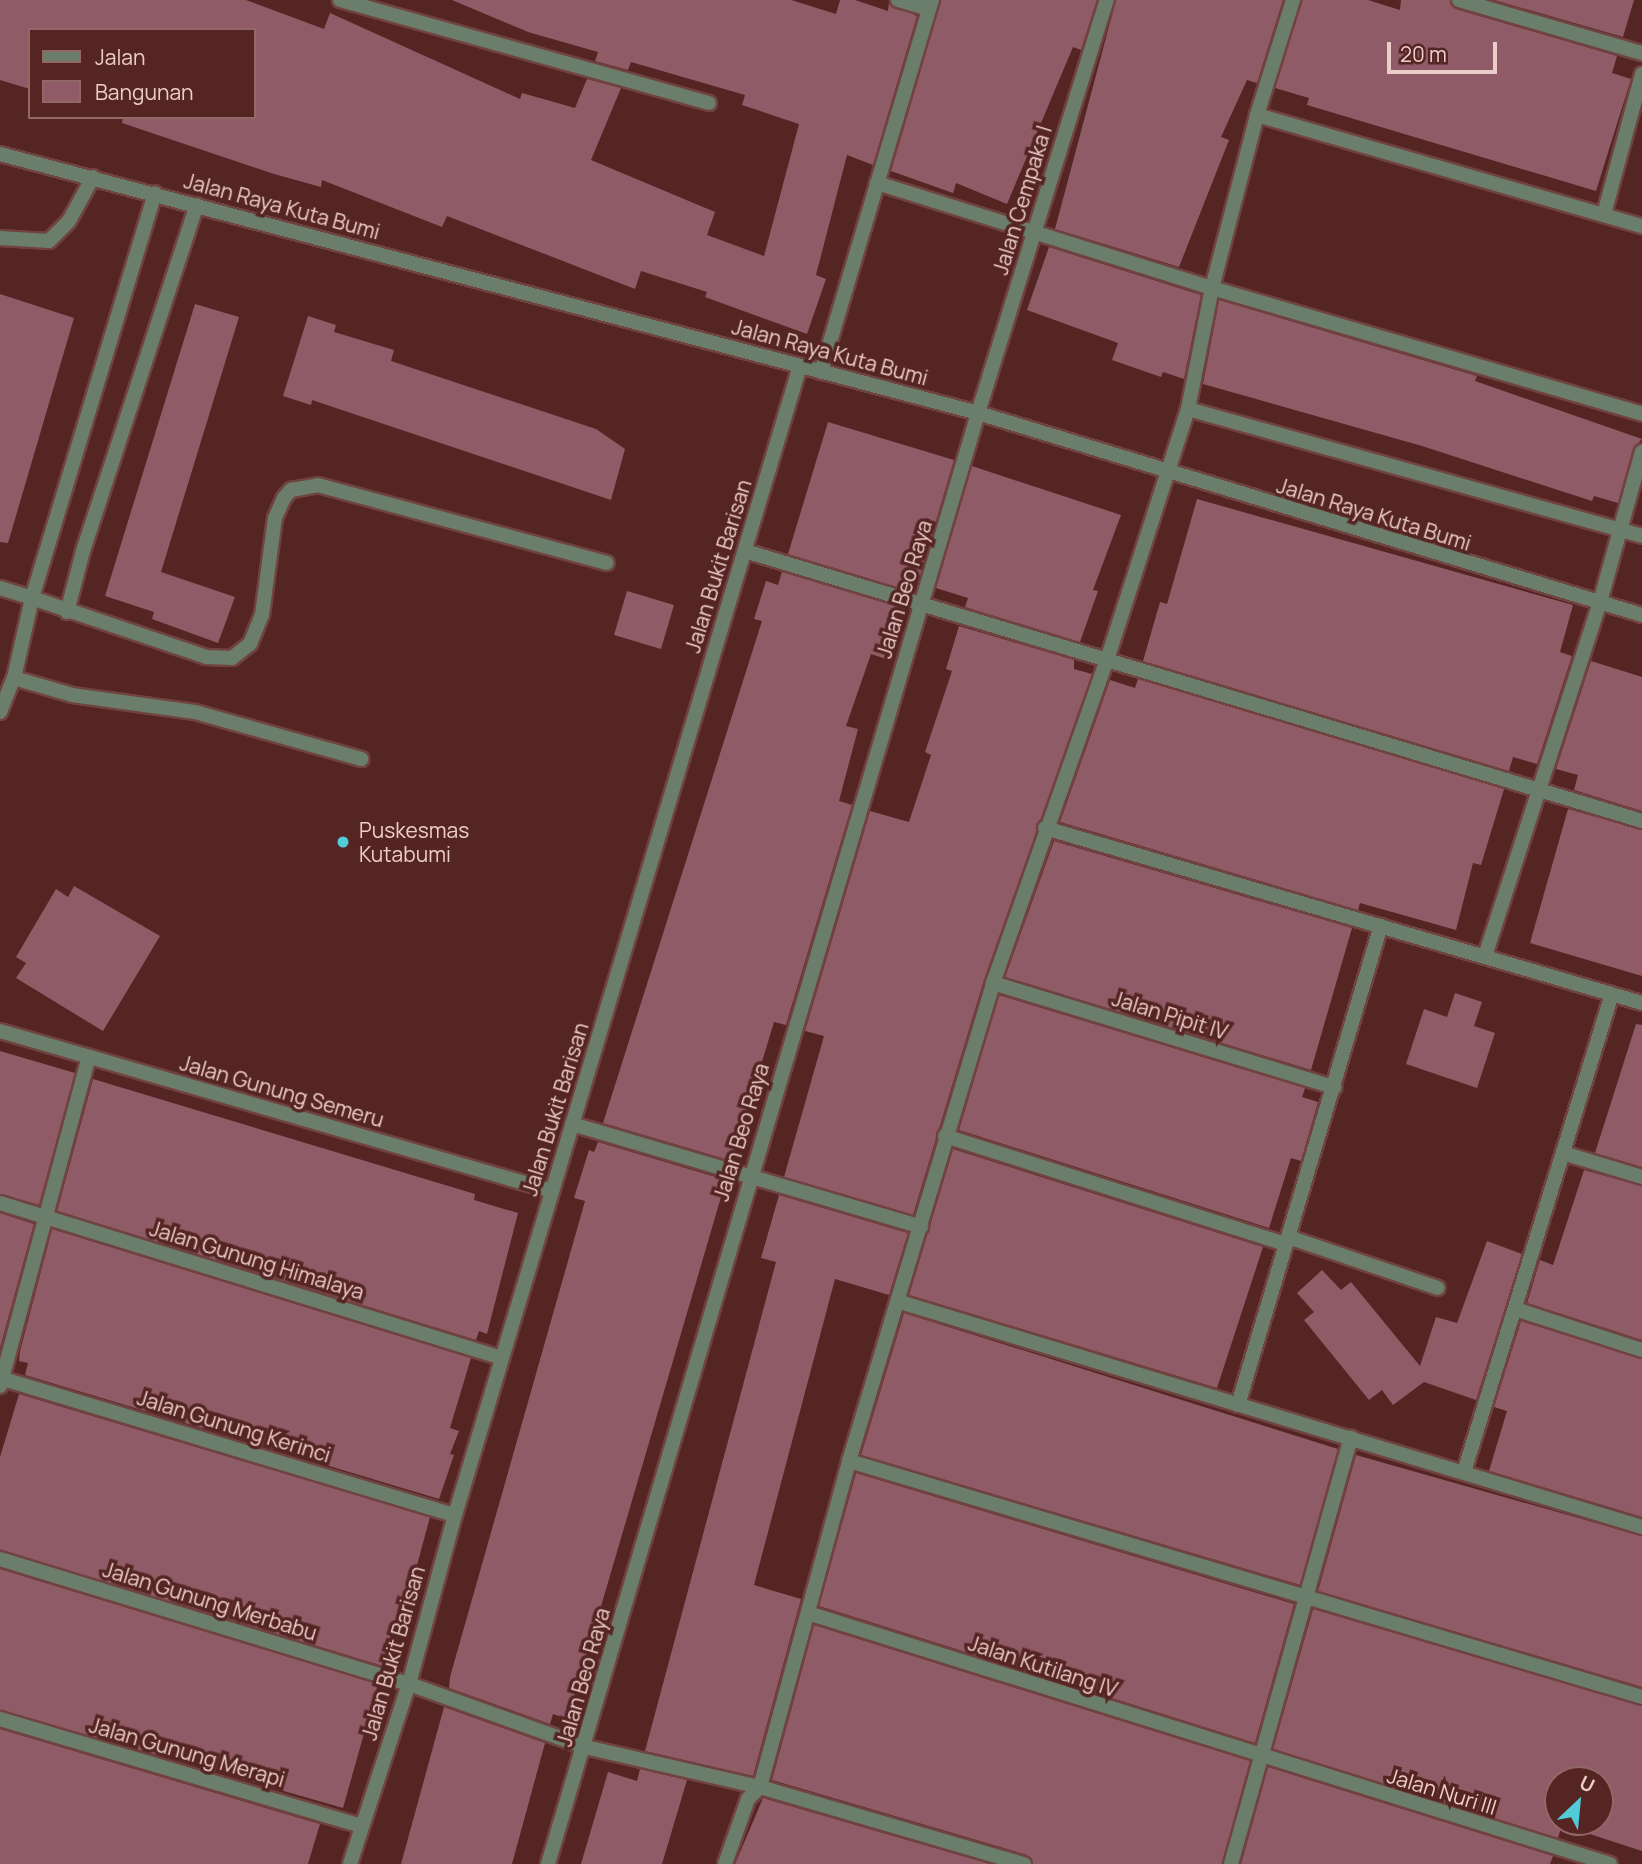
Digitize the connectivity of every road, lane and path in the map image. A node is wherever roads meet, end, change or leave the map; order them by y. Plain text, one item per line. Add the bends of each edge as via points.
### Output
1 (340, 0) edge
2 (898, 0) edge
3 (1107, 0) edge
4 (1293, 0) edge
5 (1459, 0) edge
6 (930, 5) edge
7 (1642, 53) edge
8 (1642, 74) edge
9 (709, 103) dead end
10 (1257, 115) junction
11 (0, 154) edge
12 (93, 177) junction
13 (877, 183) junction
14 (155, 193) junction
15 (197, 205) junction
16 (1604, 214) junction
17 (1642, 226) edge
18 (1034, 231) junction
19 (0, 238) edge
20 (1212, 288) junction
21 (800, 366) junction
22 (821, 372) junction
23 (1188, 409) junction
24 (978, 413) junction
25 (1642, 414) edge
26 (1642, 452) edge
27 (1167, 472) junction
28 (1619, 529) junction
29 (1642, 536) edge
30 (745, 551) junction
31 (607, 563) dead end
32 (0, 588) edge
33 (32, 598) junction
34 (1600, 602) junction
35 (921, 604) junction
36 (67, 612) junction
37 (1642, 615) edge
38 (1107, 663) junction
39 (14, 678) junction
40 (0, 712) edge
41 (361, 759) dead end
42 (1538, 790) junction
43 (1642, 821) edge
44 (1045, 828) junction
45 (1381, 926) junction
46 (1485, 956) junction
47 (993, 983) junction
48 (1612, 994) junction
49 (1642, 1003) edge
50 (0, 1031) edge
51 (89, 1057) junction
52 (1334, 1087) junction
53 (572, 1124) junction
54 (945, 1136) junction
55 (1563, 1153) junction
56 (750, 1177) junction
57 (1642, 1177) edge
58 (552, 1191) junction
59 (0, 1203) edge
60 (47, 1217) junction
61 (921, 1227) junction
62 (1287, 1240) junction
63 (1438, 1288) dead end
64 (900, 1302) junction
65 (1515, 1308) junction
66 (1642, 1350) edge
67 (502, 1358) junction
68 (1, 1381) edge
69 (1238, 1405) junction
70 (1351, 1438) junction
71 (849, 1461) junction
72 (1464, 1472) junction
73 (455, 1515) junction
74 (1642, 1527) edge
75 (0, 1559) edge
76 (1306, 1595) junction
77 (811, 1614) junction
78 (409, 1684) junction
79 (1642, 1697) edge
80 (0, 1719) edge
81 (585, 1747) junction
82 (1263, 1758) junction
83 (760, 1787) junction
84 (362, 1825) junction
85 (350, 1864) edge
86 (548, 1864) edge
87 (725, 1864) edge
88 (1024, 1864) edge
89 (1231, 1864) edge
90 (1610, 1864) edge

1 - 9 street
2 - 6 street
3 - 18 street, Jalan Cempaka I
4 - 10 street
5 - 7 street
6 - 13 street
8 - 16 street
10 - 16 street
10 - 20 street
11 - 12 street, Jalan Raya Kuta Bumi
12 - 14 street, Jalan Raya Kuta Bumi
12 - 19 street via 69,221 49,241
13 - 18 street
13 - 22 street
14 - 15 street, Jalan Raya Kuta Bumi
14 - 33 street
15 - 21 street, Jalan Raya Kuta Bumi
15 - 36 street
16 - 17 street
18 - 20 street
18 - 24 street, Jalan Cempaka I
20 - 23 street
20 - 25 street
21 - 22 street, Jalan Raya Kuta Bumi
21 - 30 street, Jalan Bukit Barisan
22 - 24 street, Jalan Raya Kuta Bumi
23 - 27 street
23 - 28 street
24 - 27 street, Jalan Raya Kuta Bumi
24 - 35 street, Jalan Beo Raya
26 - 28 street
27 - 34 street, Jalan Raya Kuta Bumi
27 - 38 street
28 - 29 street
28 - 34 street
30 - 35 street
30 - 53 street, Jalan Bukit Barisan
31 - 36 street via 318,485 291,490 284,498 275,518 262,615 250,644 232,659 206,657
32 - 33 street
33 - 36 street
33 - 39 street
34 - 37 street, Jalan Raya Kuta Bumi
34 - 42 street
35 - 38 street
35 - 56 street, Jalan Beo Raya
38 - 42 street
38 - 44 street
39 - 40 street
39 - 41 street via 72,695 195,712
42 - 43 street
42 - 46 street
44 - 45 street
44 - 47 street
45 - 46 street
45 - 52 street
46 - 48 street
47 - 52 street, Jalan Pipit IV
47 - 54 street
48 - 49 street
48 - 55 street
50 - 51 street, Jalan Gunung Semeru
51 - 58 street, Jalan Gunung Semeru
51 - 60 street
52 - 62 street
53 - 56 street
53 - 58 street, Jalan Bukit Barisan
54 - 61 street
54 - 62 street
55 - 57 street
55 - 65 street
56 - 61 street
56 - 81 street, Jalan Beo Raya
58 - 67 street, Jalan Bukit Barisan
59 - 60 street, Jalan Gunung Himalaya
60 - 67 street, Jalan Gunung Himalaya
60 - 68 street
61 - 64 street
62 - 63 street
62 - 69 street
64 - 69 street
64 - 71 street
65 - 66 street
65 - 72 street
67 - 73 street, Jalan Bukit Barisan
68 - 73 street, Jalan Gunung Kerinci
69 - 70 street
70 - 72 street
70 - 76 street
71 - 76 street
71 - 77 street
72 - 74 street
73 - 78 street, Jalan Bukit Barisan
75 - 78 street, Jalan Gunung Merbabu
76 - 79 street
76 - 82 street
77 - 82 street, Jalan Kutilang IV
77 - 83 street
78 - 81 street, Jalan Gunung Merbabu
78 - 84 street, Jalan Bukit Barisan
80 - 84 street, Jalan Gunung Merapi
81 - 83 street, Jalan Gunung Merbabu
81 - 86 street, Jalan Beo Raya
82 - 89 street
82 - 90 street, Jalan Nuri III
83 - 87 street via 748,1799
83 - 88 street, Jalan Gunung Merbabu
84 - 85 street, Jalan Bukit Barisan

